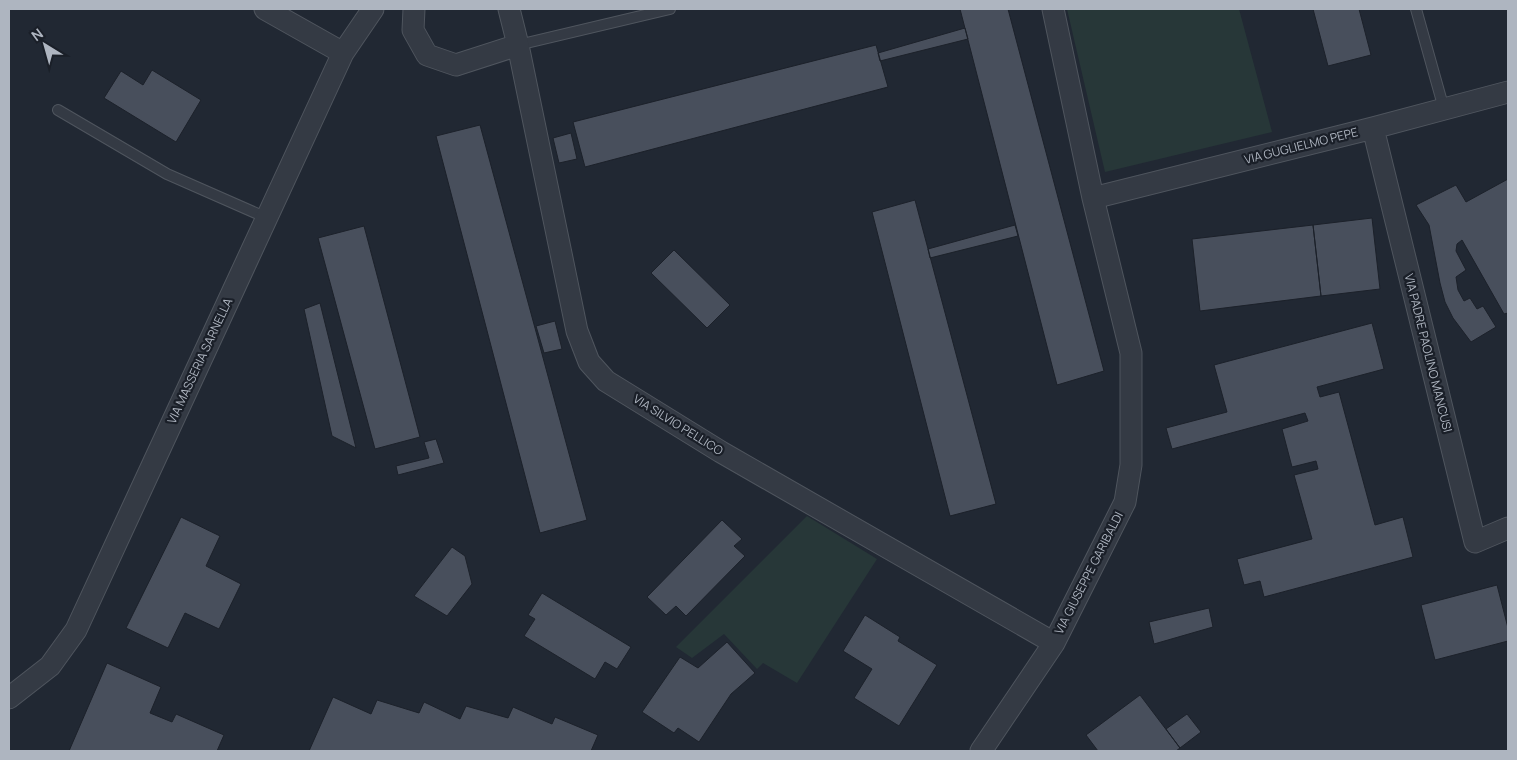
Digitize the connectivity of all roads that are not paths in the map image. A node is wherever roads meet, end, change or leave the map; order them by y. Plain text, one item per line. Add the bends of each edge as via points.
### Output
1 (264, 9) edge
2 (373, 9) edge
3 (414, 9) edge
4 (509, 9) edge
5 (670, 9) edge
6 (1053, 9) edge
7 (1416, 9) edge
8 (518, 45) junction
9 (343, 53) junction
10 (1508, 92) edge
11 (1444, 109) junction
12 (58, 110) dead end
13 (1373, 128) junction
14 (1093, 198) junction
15 (267, 218) junction
16 (1508, 528) edge
17 (1054, 642) junction
18 (9, 698) edge
19 (981, 751) edge

1 - 9 street
2 - 9 street, VIA MASSERIA SARNELLA
3 - 8 street via 413,30 427,55 456,65
4 - 8 street, VIA SILVIO PELLICO
5 - 8 lane
6 - 14 street, VIA GIUSEPPE GARIBALDI
7 - 11 lane
8 - 17 street, VIA SILVIO PELLICO via 577,330 589,362 606,381 721,452
9 - 15 street, VIA MASSERIA SARNELLA
10 - 11 street, VIA GUGLIELMO PEPE
11 - 13 street, VIA GUGLIELMO PEPE
12 - 15 lane via 167,174
13 - 14 street, VIA GUGLIELMO PEPE
13 - 16 street, VIA PADRE PAOLINO MANCUSI via 1475,542
14 - 17 street, VIA GIUSEPPE GARIBALDI via 1131,353 1131,464 1126,502
15 - 18 street, VIA MASSERIA SARNELLA via 76,630 50,666
17 - 19 street, VIA GIUSEPPE GARIBALDI

